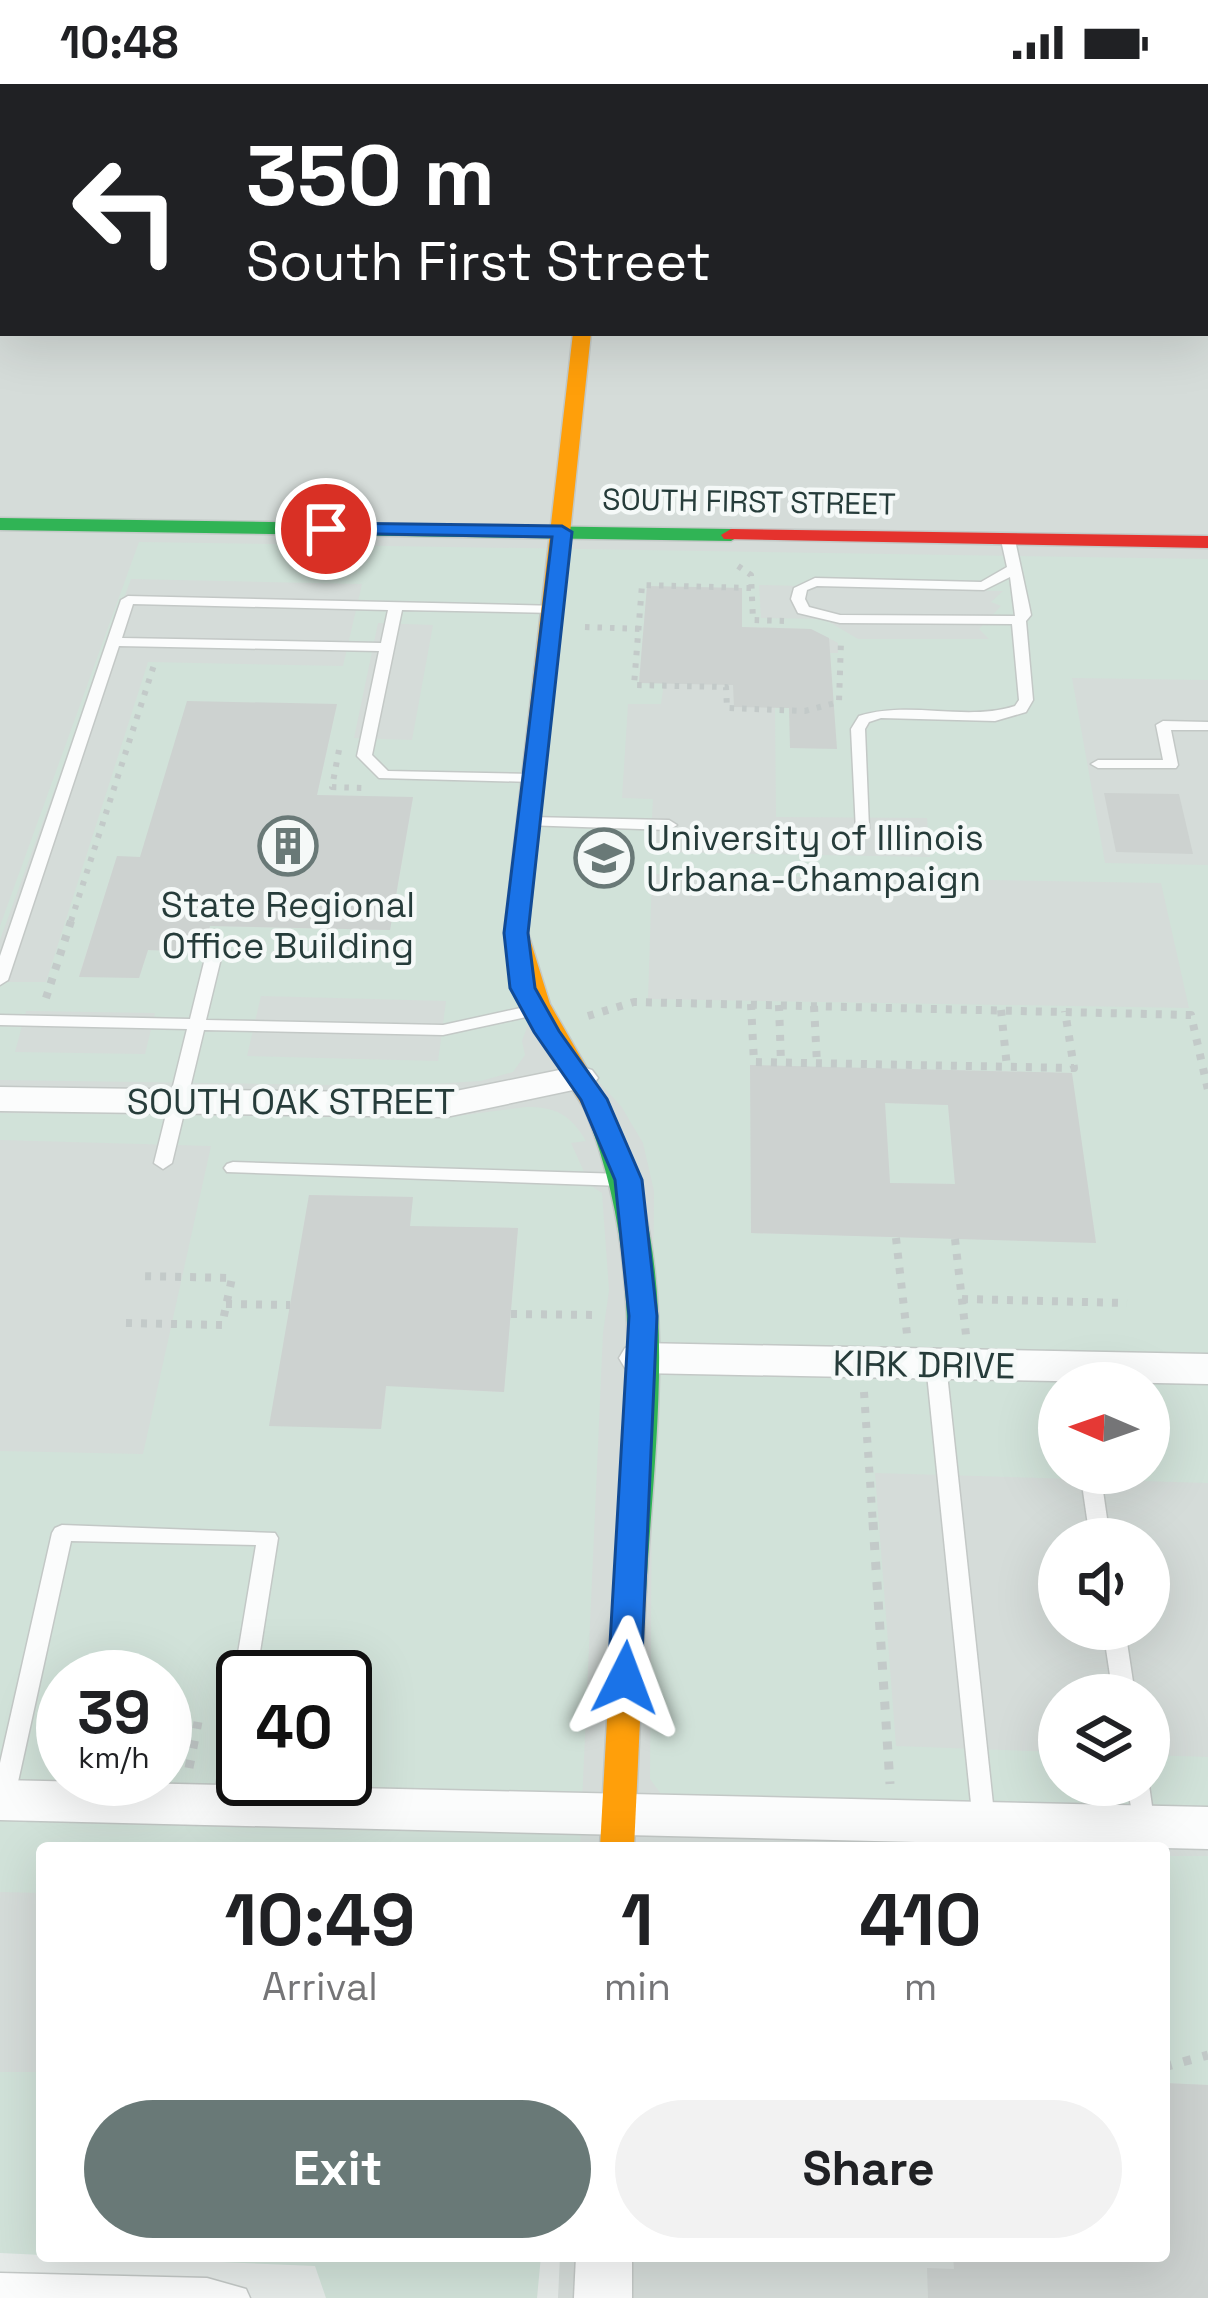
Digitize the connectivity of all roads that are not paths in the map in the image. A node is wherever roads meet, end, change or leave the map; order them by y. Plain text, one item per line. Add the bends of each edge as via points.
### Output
1 (582, 336) edge
2 (0, 524) edge
3 (562, 532) junction
4 (1008, 540) junction
5 (1208, 542) edge
6 (1012, 569) junction
7 (396, 606) junction
8 (554, 618) junction
9 (1018, 620) junction
10 (114, 642) junction
11 (387, 647) junction
12 (1208, 726) edge
13 (1098, 764) dead end
14 (535, 778) junction
15 (529, 822) junction
16 (669, 825) dead end
17 (861, 828) dead end
18 (215, 950) dead end
19 (0, 980) edge
20 (0, 1020) edge
21 (539, 1020) junction
22 (197, 1024) junction
23 (579, 1078) junction
24 (0, 1099) edge
25 (178, 1102) junction
26 (164, 1163) dead end
27 (233, 1168) dead end
28 (628, 1180) junction
29 (936, 1349) junction
30 (640, 1358) junction
31 (1208, 1369) edge
32 (249, 1650) edge
33 (216, 1764) edge
34 (205, 1794) junction
35 (2, 1800) edge
36 (1141, 1806) edge
37 (984, 1823) junction
38 (1208, 1828) edge
39 (618, 1831) edge
40 (604, 2262) edge
41 (0, 2286) edge
42 (237, 2298) edge
43 (603, 2298) edge

1 - 3 street
2 - 3 street, SOUTH FIRST STREET
3 - 4 street, SOUTH FIRST STREET
3 - 8 street
4 - 5 street, SOUTH FIRST STREET
4 - 6 lane
6 - 9 lane via 1020,578
6 - 9 lane via 984,586 815,582 798,599 803,610 840,619
7 - 8 lane
7 - 10 lane via 128,600
7 - 11 lane
8 - 14 street
9 - 17 lane via 1022,709 994,717 864,719
10 - 11 lane
10 - 19 lane
11 - 14 lane via 364,756 384,775
12 - 13 lane via 1163,725 1171,765
14 - 15 street
15 - 16 lane
15 - 21 street via 516,933 523,988
18 - 22 lane
20 - 22 lane
21 - 22 lane via 443,1030
21 - 23 street
22 - 25 lane
23 - 25 street, SOUTH OAK STREET via 446,1105
23 - 28 street
24 - 25 street, SOUTH OAK STREET
25 - 26 lane
27 - 28 lane
28 - 30 street
29 - 30 street, KIRK DRIVE
29 - 31 street, KIRK DRIVE
29 - 37 lane
30 - 39 street
32 - 35 lane via 268,1538 62,1533
33 - 34 lane
34 - 35 street
34 - 39 street
36 - 37 street
36 - 38 street
37 - 39 street
40 - 43 street
41 - 42 lane

